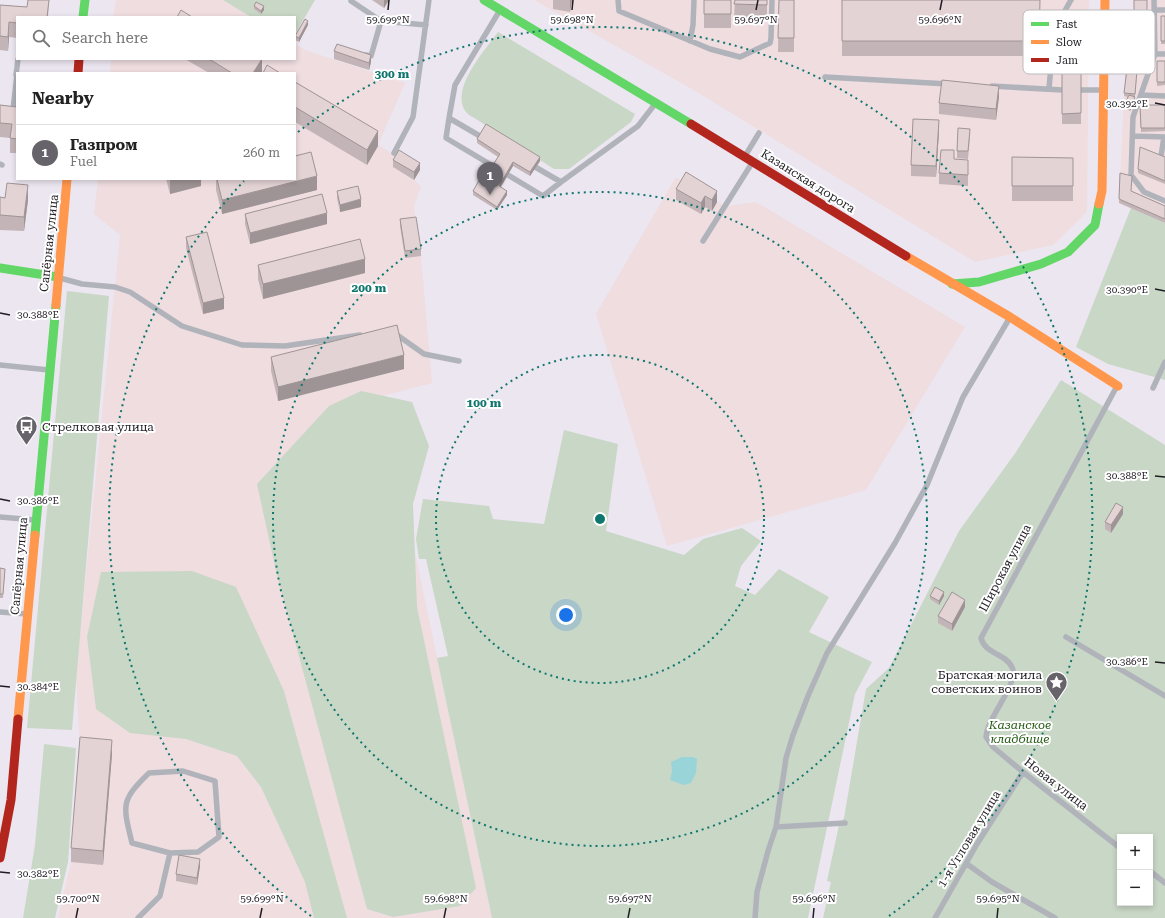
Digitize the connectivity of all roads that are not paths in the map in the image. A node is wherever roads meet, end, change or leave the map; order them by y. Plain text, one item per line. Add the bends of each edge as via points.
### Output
1 (85, 0) edge
2 (351, 0) edge
3 (429, 0) edge
4 (484, 0) edge
5 (618, 0) edge
6 (694, 0) edge
7 (772, 0) edge
8 (1071, 0) edge
9 (1105, 0) edge
10 (1154, 0) edge
11 (500, 10) junction
12 (1065, 10) edge
13 (1105, 10) edge
14 (1154, 10) joint
15 (1165, 10) edge
16 (84, 16) edge
17 (381, 21) junction
18 (426, 25) junction
19 (690, 41) junction
20 (356, 52) edge
21 (1155, 54) edge
22 (1165, 54) edge
23 (18, 60) edge
24 (79, 60) edge
25 (17, 72) edge
26 (78, 72) edge
27 (1050, 74) edge
28 (1103, 74) edge
29 (1148, 74) edge
30 (825, 77) dead end
31 (16, 84) edge
32 (957, 84) edge
33 (988, 86) edge
34 (1049, 89) junction
35 (1062, 90) edge
36 (1081, 90) edge
37 (1103, 90) junction
38 (1141, 95) junction
39 (1165, 96) edge
40 (656, 103) junction
41 (13, 109) edge
42 (448, 118) junction
43 (760, 133) dead end
44 (1132, 136) junction
45 (1164, 137) edge
46 (488, 140) edge
47 (1132, 144) junction
48 (1139, 147) edge
49 (394, 153) dead end
50 (1154, 153) edge
51 (1163, 157) edge
52 (749, 158) junction
53 (522, 159) edge
54 (67, 180) edge
55 (562, 182) junction
56 (1165, 201) edge
57 (703, 240) dead end
58 (0, 268) edge
59 (58, 277) junction
60 (952, 284) junction
61 (1010, 316) junction
62 (384, 331) edge
63 (369, 334) edge
64 (459, 361) dead end
65 (1165, 362) edge
66 (0, 366) edge
67 (49, 370) junction
68 (1118, 386) joint
69 (1153, 388) dead end
70 (0, 517) edge
71 (35, 520) junction
72 (0, 612) edge
73 (27, 614) junction
74 (1066, 636) dead end
75 (1165, 696) edge
76 (986, 731) joint
77 (1023, 772) junction
78 (845, 823) dead end
79 (776, 827) junction
80 (1117, 846) edge
81 (170, 853) junction
82 (0, 858) edge
83 (966, 864) junction
84 (1153, 873) edge
85 (1165, 883) edge
86 (138, 918) edge
87 (755, 918) edge
88 (935, 918) edge
89 (1055, 918) edge

1 - 16 street
2 - 17 lane
3 - 18 lane
4 - 11 street, Казанская дорога
5 - 19 lane via 619,11
6 - 19 lane
7 - 19 lane via 770,43 740,57
8 - 12 lane
9 - 13 street
10 - 14 lane
11 - 40 street, Казанская дорога
11 - 42 lane via 456,84
14 - 15 lane
17 - 18 lane
17 - 20 lane via 371,56
18 - 49 lane via 413,117
21 - 22 lane
23 - 25 lane
24 - 26 street
27 - 34 lane
28 - 37 street
29 - 38 lane
30 - 32 lane
31 - 41 lane
33 - 34 lane
34 - 35 lane
36 - 37 lane
37 - 60 street via 1102,191 1095,225 1068,252 1041,264 979,282
38 - 39 lane
38 - 44 lane via 1133,117
40 - 52 street, Казанская дорога
40 - 55 lane via 638,126
42 - 46 lane
42 - 55 lane via 446,138 542,196
43 - 52 lane
44 - 45 lane
44 - 47 lane
45 - 51 lane
47 - 48 lane
47 - 56 lane via 1131,175 1144,192
50 - 51 lane
52 - 57 lane
52 - 60 street, Казанская дорога
53 - 55 lane
54 - 59 street, Сапёрная улица
58 - 59 street
59 - 63 lane via 130,292 182,326 242,345 285,346
59 - 67 street, Сапёрная улица
60 - 61 street, Казанская дорога
61 - 68 street, Казанская дорога
61 - 79 lane via 962,398 927,485 895,543 827,653 786,758
62 - 64 lane via 391,330 424,354
65 - 69 lane
66 - 67 lane
67 - 71 street, Сапёрная улица
68 - 76 lane, Широкая улица via 983,632 981,638 985,647 1008,662 1013,673 1011,683
70 - 71 lane
71 - 73 street, Сапёрная улица
72 - 73 lane
73 - 82 street, Сапёрная улица via 11,800
74 - 75 lane
76 - 77 lane, Новая улица via 986,737 993,747
77 - 80 lane, Новая улица
77 - 83 lane, 1-я Угловая улица via 976,844
78 - 79 lane
79 - 87 lane via 758,892
81 - 81 lane via 198,852 219,837 214,781 183,771 149,773 132,790 124,810 132,843
81 - 86 lane via 160,896
83 - 88 lane, 1-я Угловая улица
83 - 89 lane
84 - 85 lane

